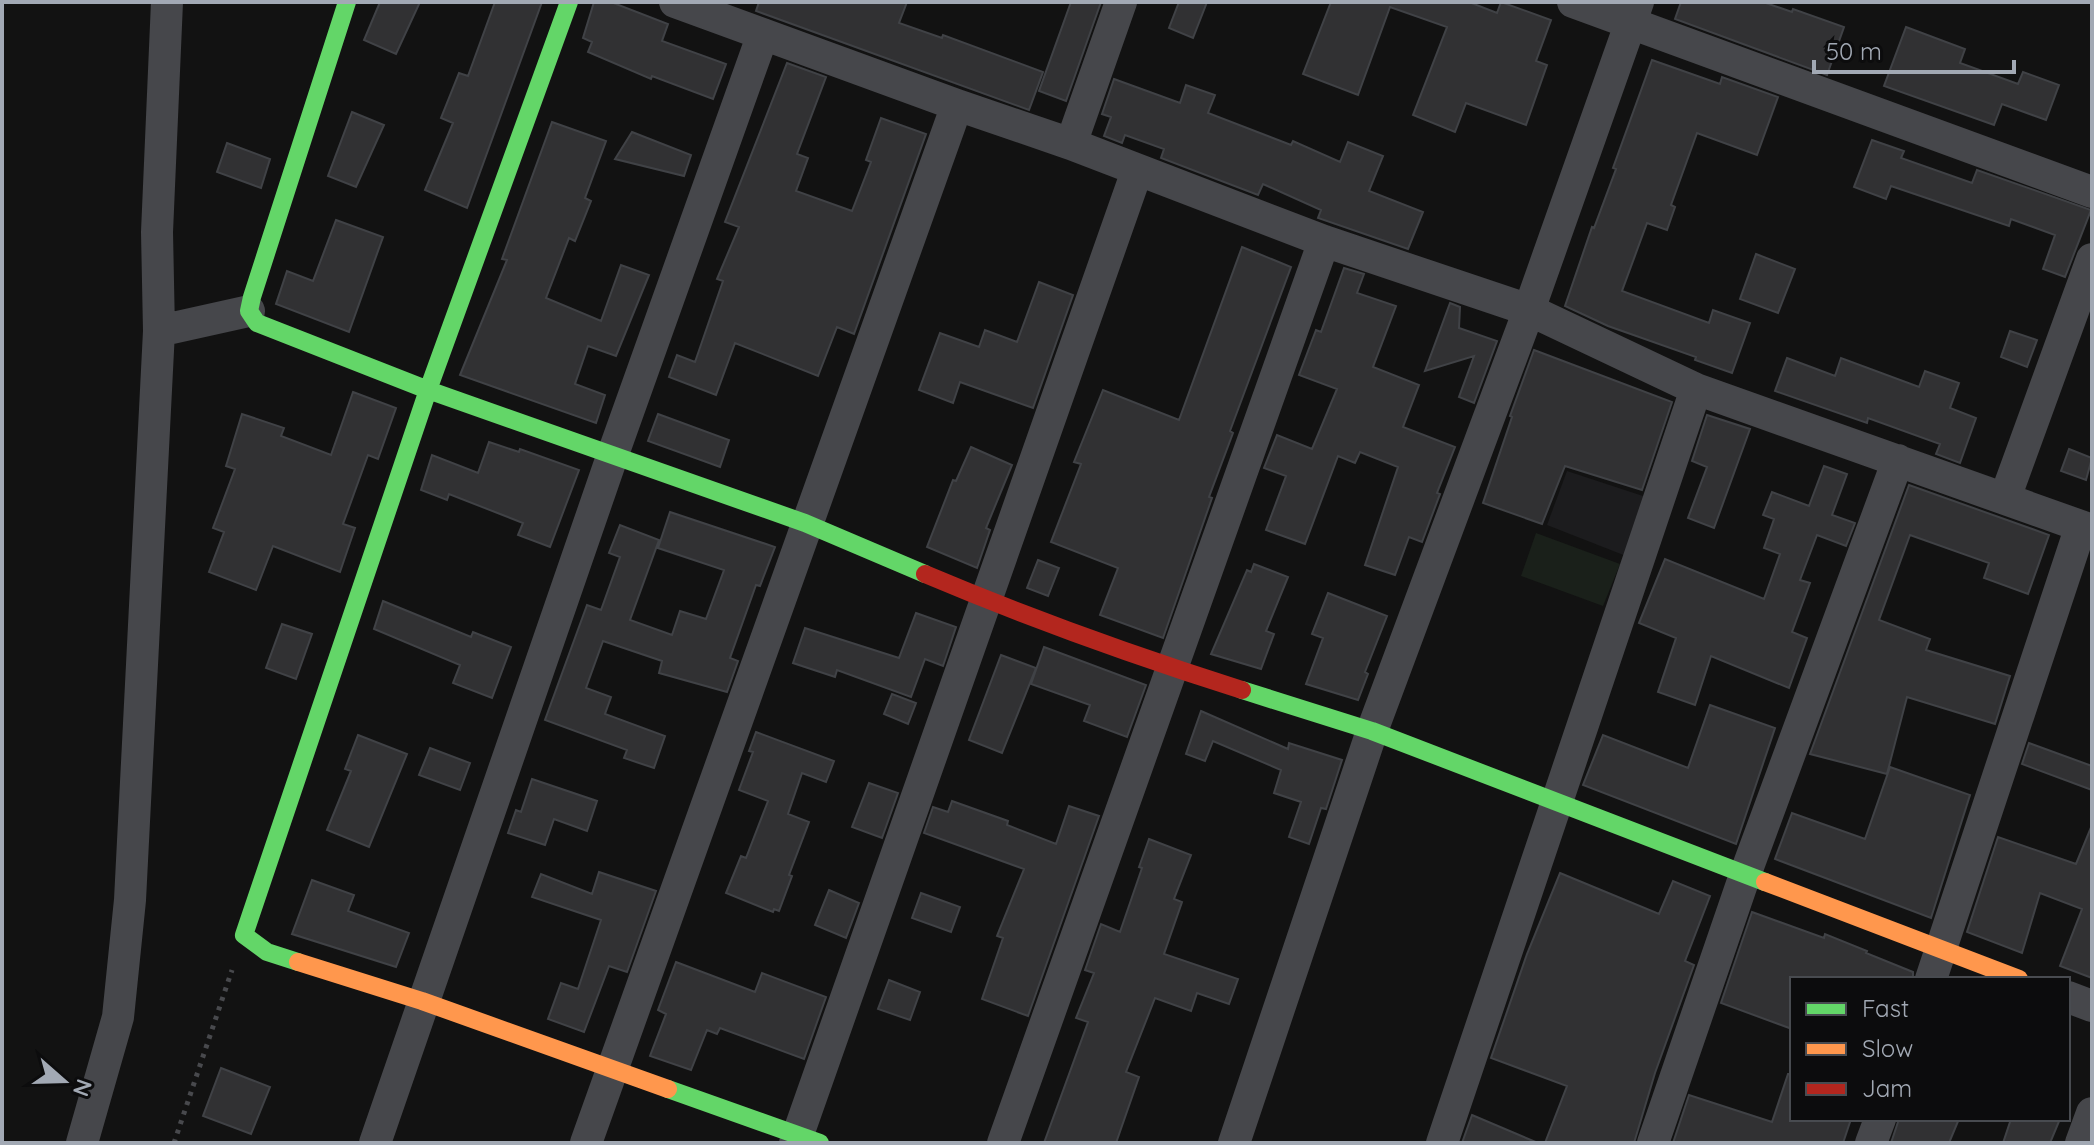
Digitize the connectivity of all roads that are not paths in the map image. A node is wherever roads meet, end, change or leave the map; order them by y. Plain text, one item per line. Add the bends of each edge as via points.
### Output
1 (167, 2) edge
2 (347, 2) edge
3 (569, 2) edge
4 (675, 2) edge
5 (1121, 2) edge
6 (1573, 2) edge
7 (1634, 13) edge
8 (763, 34) junction
9 (957, 105) junction
10 (1071, 144) junction
11 (1137, 171) junction
12 (2092, 192) edge
13 (1324, 241) junction
14 (2092, 259) edge
15 (1529, 310) junction
16 (249, 311) junction
17 (159, 331) junction
18 (1696, 389) junction
19 (428, 390) junction
20 (613, 454) junction
21 (1898, 460) junction
22 (2005, 498) junction
23 (805, 523) junction
24 (2087, 528) edge
25 (985, 599) junction
26 (1173, 668) junction
27 (1372, 731) junction
28 (1558, 802) junction
29 (1745, 875) junction
30 (1936, 964) edge
31 (2008, 977) edge
32 (2070, 998) edge
33 (422, 1001) junction
34 (2092, 1006) edge
35 (613, 1068) junction
36 (2092, 1113) edge
37 (1879, 1121) edge
38 (804, 1140) edge
39 (82, 1143) edge
40 (375, 1143) edge
41 (586, 1143) edge
42 (1003, 1143) edge
43 (1234, 1143) edge
44 (1442, 1143) edge
45 (1653, 1143) edge
46 (1871, 1143) edge
47 (2081, 1143) edge

1 - 17 street via 157,232
2 - 16 street
3 - 19 street
4 - 8 street
5 - 10 street
6 - 7 street
7 - 12 street
7 - 15 street
8 - 9 street
8 - 20 street
9 - 10 street
9 - 23 street
10 - 11 street
11 - 13 street
11 - 25 street
13 - 15 street
13 - 26 street
14 - 22 street
15 - 18 street
15 - 27 street
16 - 17 street
16 - 19 street via 257,323
17 - 39 street via 130,900 118,1017
18 - 21 street
18 - 28 street
19 - 20 street
19 - 33 street via 244,935 267,952
20 - 23 street
20 - 33 street
21 - 22 street
21 - 29 street
22 - 24 street
23 - 25 street
23 - 35 street
24 - 30 street
25 - 26 street
25 - 38 street
26 - 27 street
26 - 42 street
27 - 28 street
27 - 43 street
28 - 29 street
28 - 44 street
29 - 30 street
29 - 45 street
30 - 31 street
32 - 34 street
33 - 35 street
33 - 40 street
35 - 38 street
35 - 41 street
36 - 47 street
37 - 46 street

